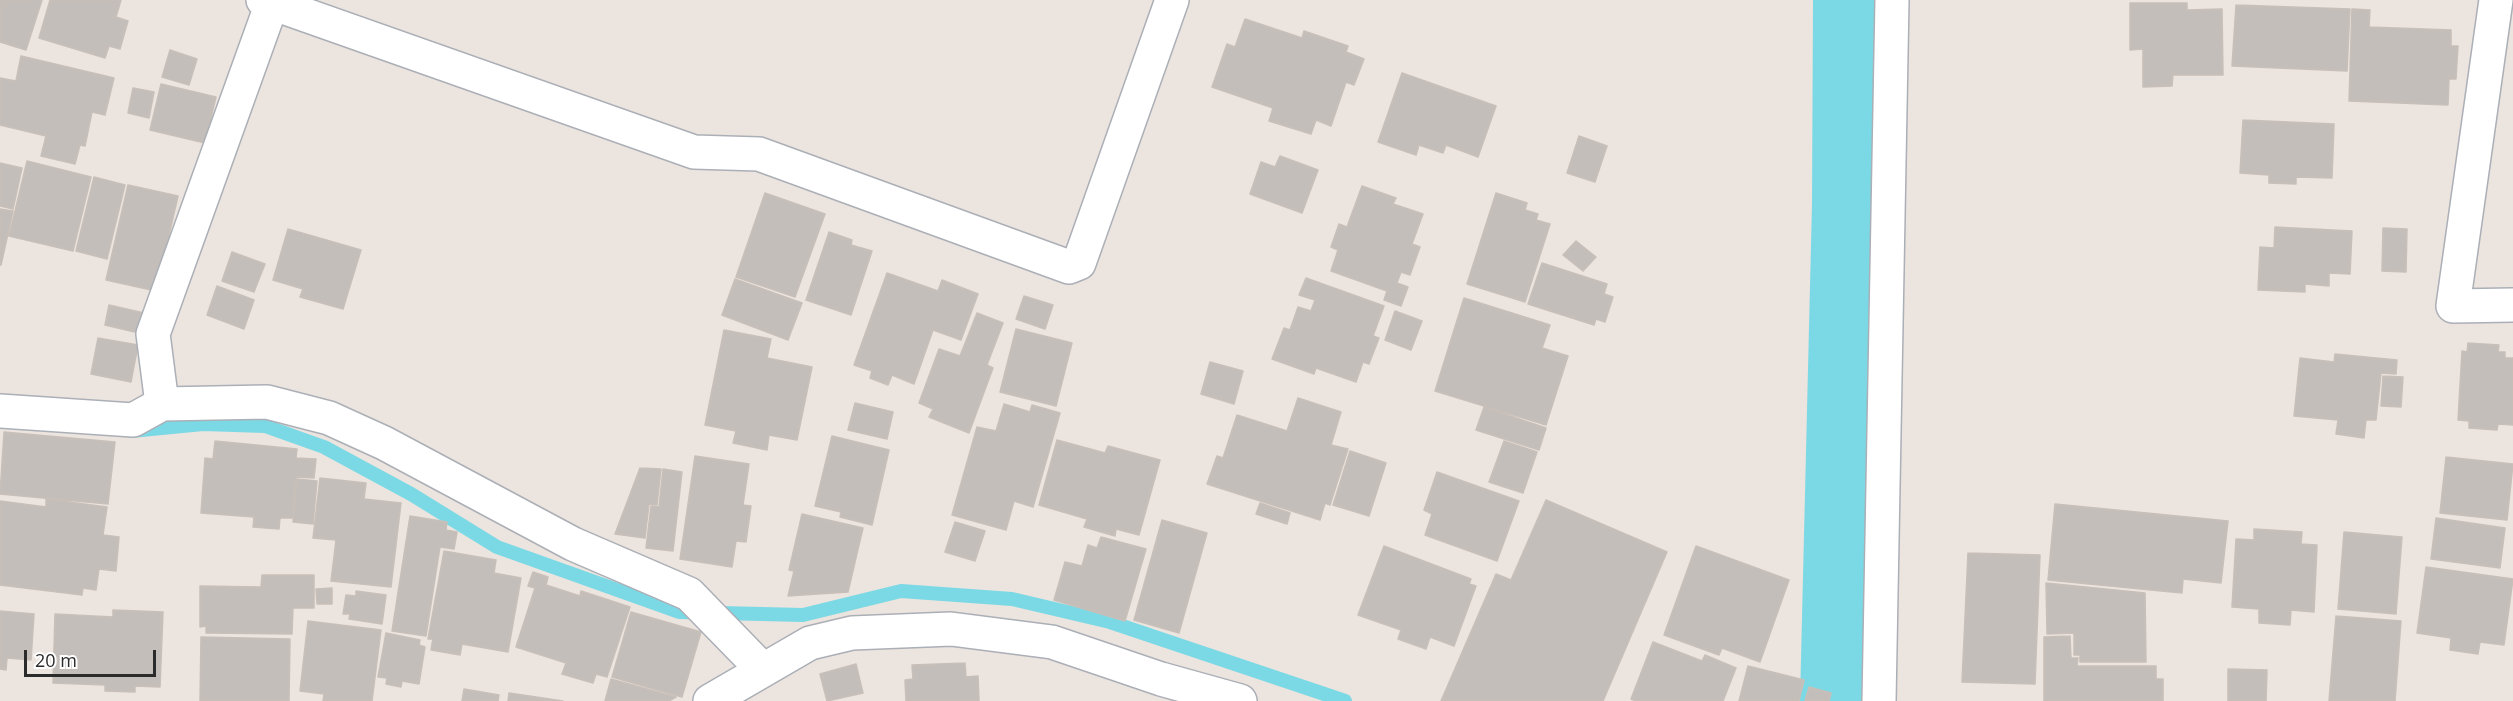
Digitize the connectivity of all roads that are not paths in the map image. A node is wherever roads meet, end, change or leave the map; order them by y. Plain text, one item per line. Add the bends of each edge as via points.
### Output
1 (1172, 0) edge
2 (1892, 0) edge
3 (2496, 0) edge
4 (267, 1) edge
5 (2513, 305) edge
6 (162, 404) junction
7 (0, 411) edge
8 (763, 670) junction
9 (710, 701) edge
10 (1240, 701) edge
11 (1879, 701) edge

1 - 4 street via 1079,263 1069,267 759,154 694,152
2 - 11 street
3 - 5 street via 2453,306
4 - 6 street via 153,334
6 - 7 street via 134,420
6 - 8 street via 267,402 329,418 573,544 690,594
8 - 9 street
8 - 10 street via 810,643 852,633 951,629 1052,642

